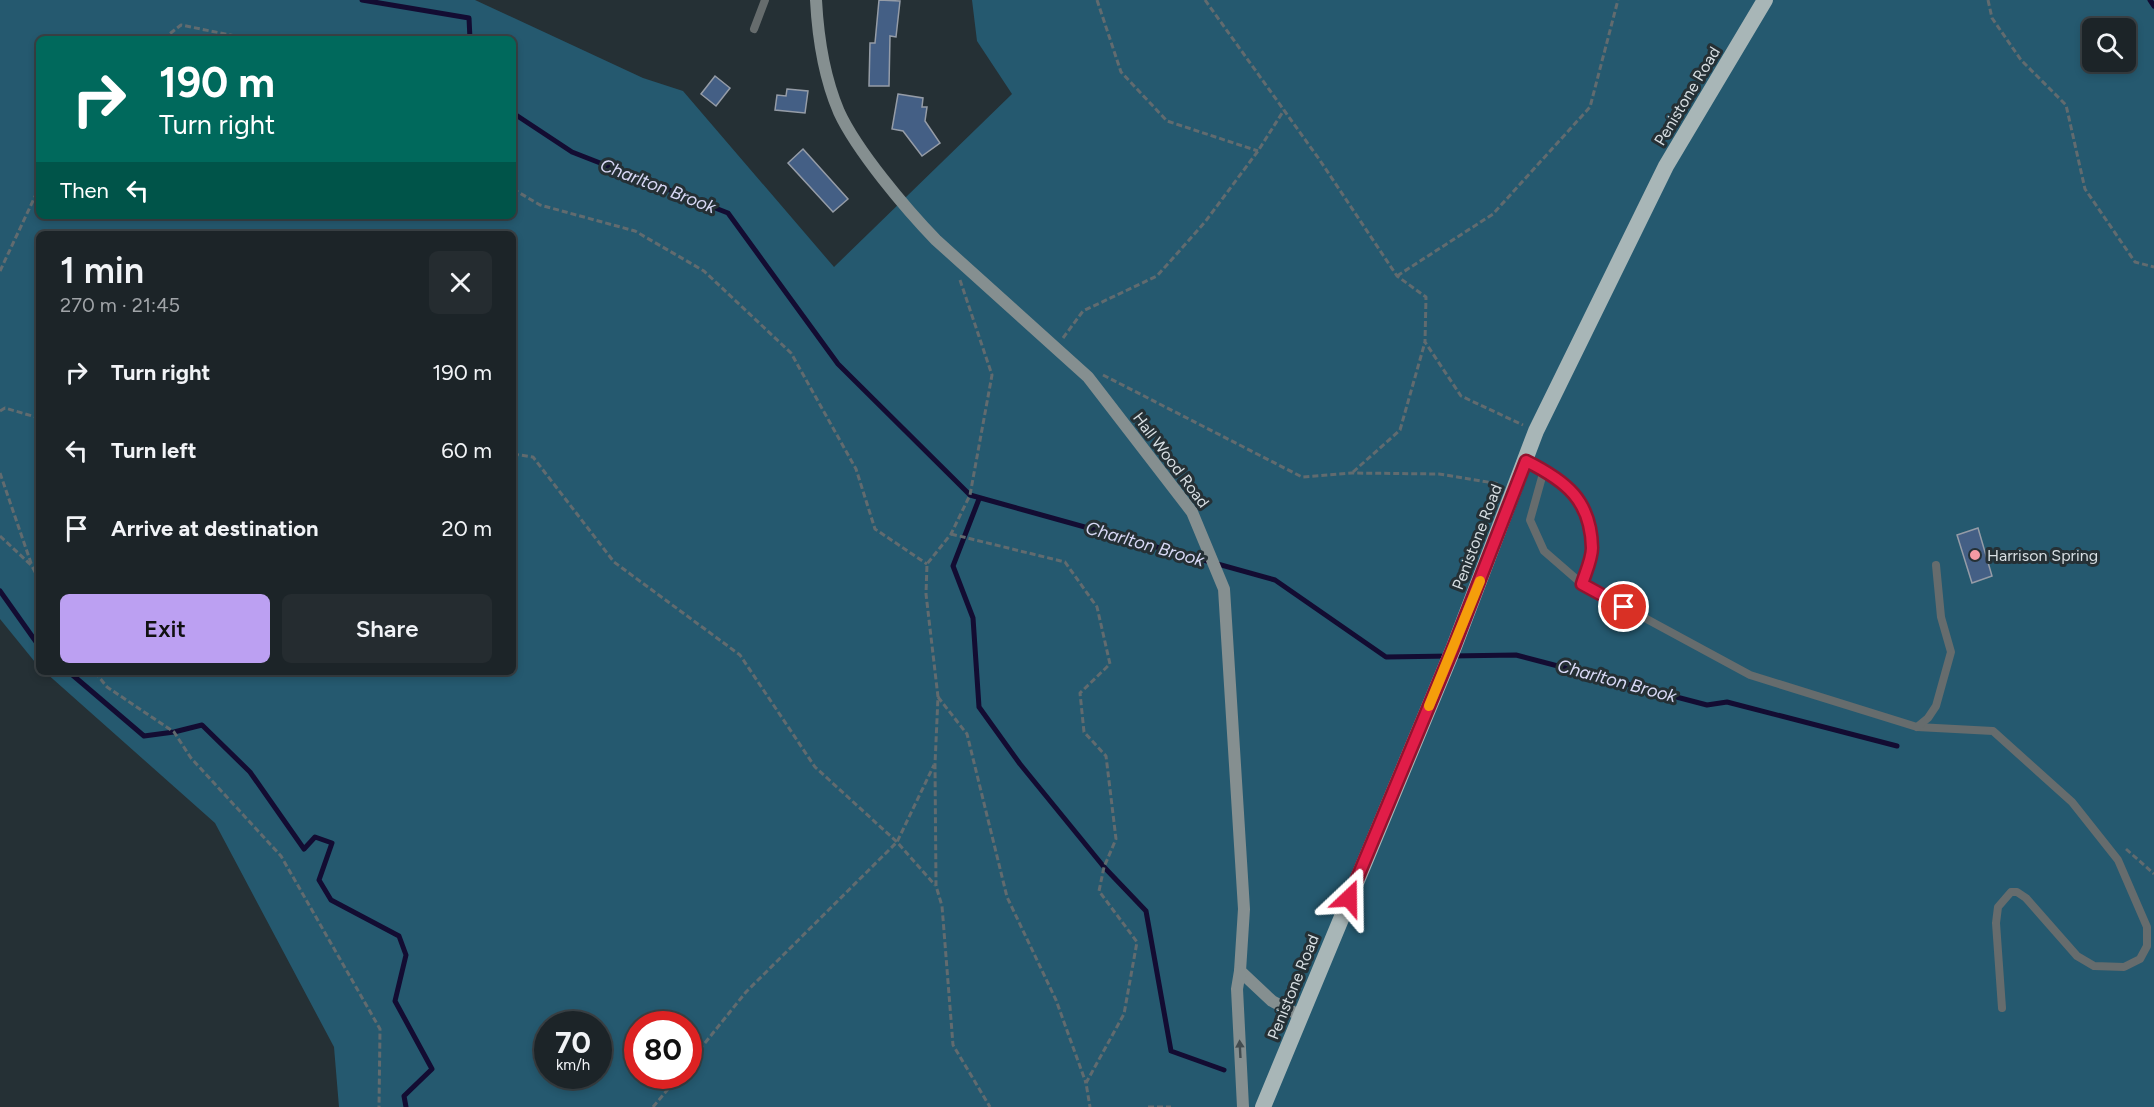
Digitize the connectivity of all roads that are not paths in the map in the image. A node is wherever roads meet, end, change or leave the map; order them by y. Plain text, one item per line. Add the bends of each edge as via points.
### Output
1 (765, 0) edge
2 (816, 0) edge
3 (1765, 0) edge
4 (754, 29) dead end
5 (1526, 461) junction
6 (1544, 470) junction
7 (1936, 565) dead end
8 (1582, 584) junction
9 (1917, 727) junction
10 (1240, 971) junction
11 (2002, 1008) dead end
12 (1301, 1016) junction
13 (1243, 1107) edge
14 (1263, 1107) edge

1 - 4 lane
2 - 10 main road, Hall Wood Road via 829,86 840,114 887,183 917,220 958,260 1088,377 1192,512 1224,589 1244,909
3 - 5 highway, Penistone Road via 1666,166 1536,431
5 - 6 lane
5 - 12 highway, Penistone Road
6 - 8 lane via 1573,489 1586,518 1592,550
6 - 8 lane via 1530,520 1544,551
7 - 9 lane via 1941,617 1951,652 1936,706
8 - 9 lane via 1750,675
9 - 11 lane via 1993,731 2090,822 2118,860 2147,927 2147,946 2140,959 2124,967 2094,966 2077,956 2026,898 2011,892 1998,907 1996,923
10 - 12 main road via 1272,1001
13 -> 10 main road, Hall Wood Road
12 - 14 highway, Penistone Road

